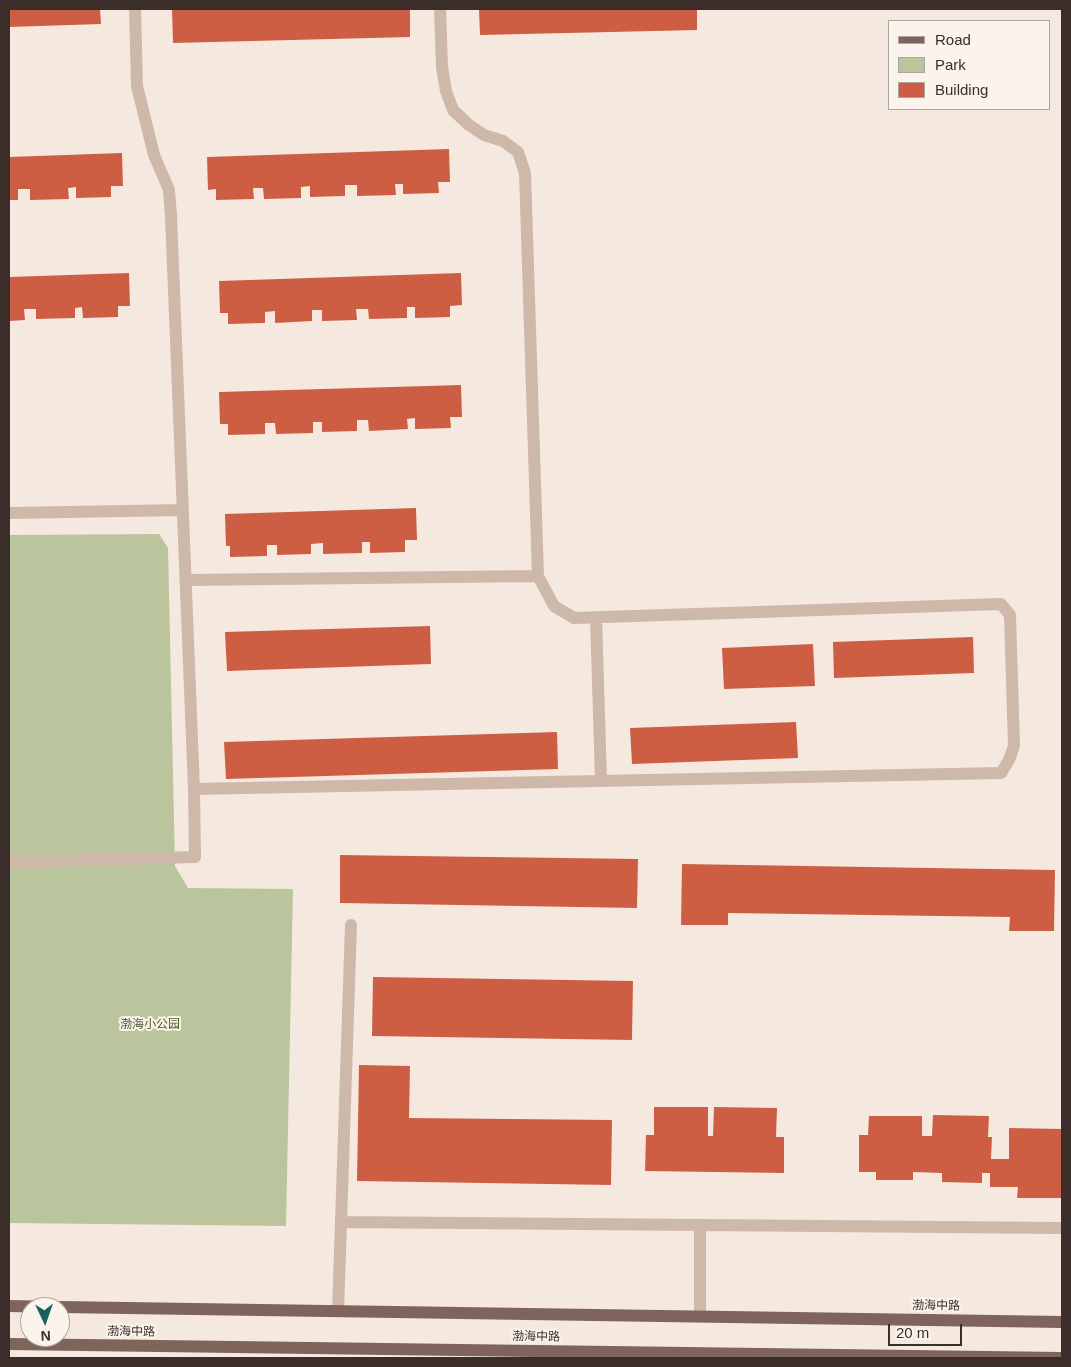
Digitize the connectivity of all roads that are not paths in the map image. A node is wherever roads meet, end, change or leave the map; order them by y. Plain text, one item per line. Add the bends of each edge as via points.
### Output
1 (135, 9) edge
2 (440, 9) edge
3 (183, 510) junction
4 (9, 513) edge
5 (538, 576) junction
6 (186, 580) junction
7 (596, 617) junction
8 (601, 781) junction
9 (194, 788) junction
10 (9, 862) edge
11 (351, 925) dead end
12 (341, 1222) junction
13 (700, 1225) junction
14 (1062, 1228) edge
15 (70, 1307) edge
16 (338, 1311) junction
17 (700, 1316) junction
18 (1062, 1322) edge
19 (9, 1344) edge
20 (583, 1355) edge
21 (1062, 1358) edge

1 - 3 lane via 137,86 154,155 169,190
2 - 5 lane via 442,67 453,110 484,135 503,141 518,152 525,173
3 - 4 lane
3 - 6 lane
5 - 6 lane
5 - 7 lane via 554,606 574,618
6 - 9 lane
7 - 8 lane
7 - 8 lane via 1001,604 1010,615 1011,643 1014,746 1001,774
8 - 9 lane
9 - 10 lane via 195,856
11 - 12 lane
12 - 13 lane
12 - 16 lane
13 - 14 lane
13 - 17 lane
15 - 16 main road, 渤海中路
16 - 17 main road, 渤海中路
17 - 18 main road, 渤海中路
19 - 20 main road, 渤海中路
20 - 21 main road, 渤海中路

